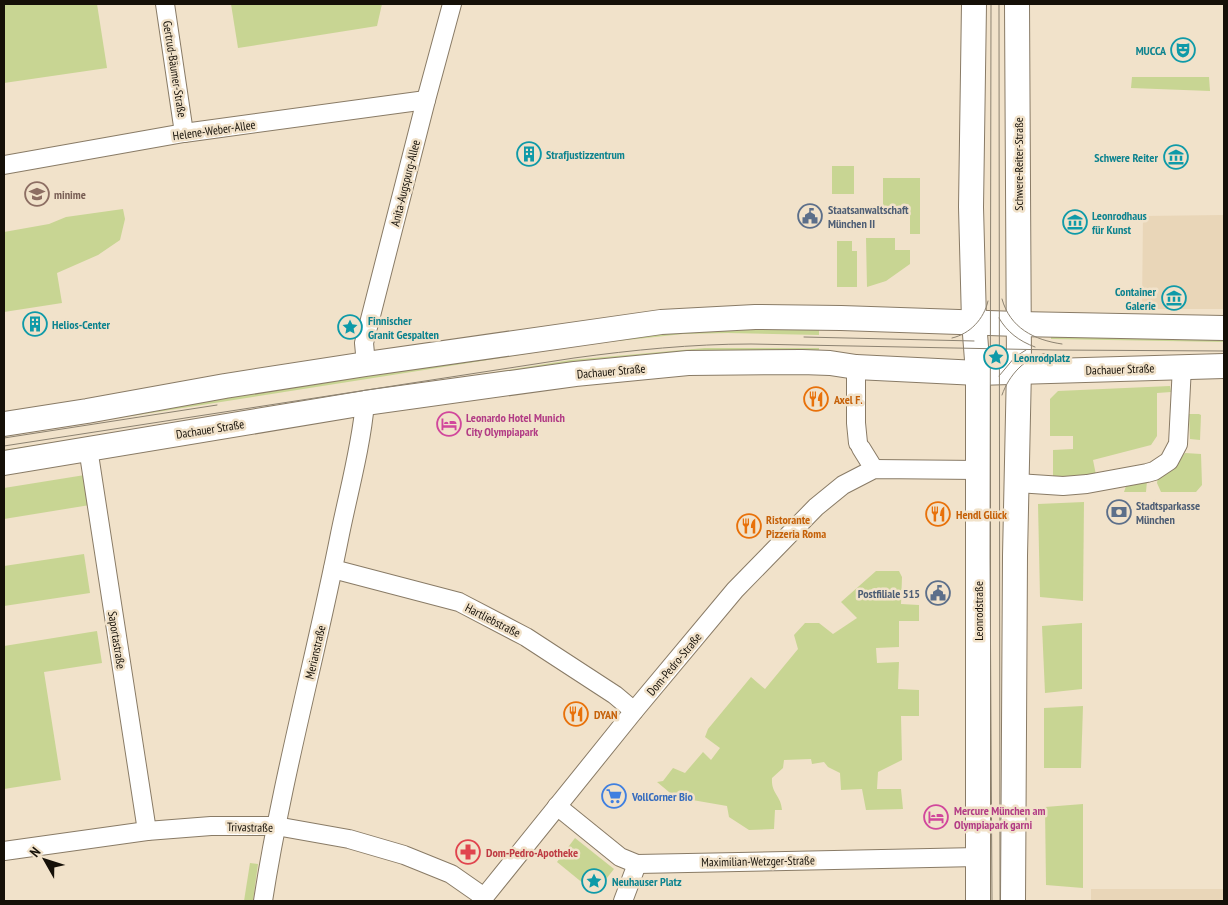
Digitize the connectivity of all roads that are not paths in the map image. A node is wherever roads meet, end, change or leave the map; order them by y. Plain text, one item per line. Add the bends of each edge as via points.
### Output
1 (165, 4) edge
2 (452, 4) edge
3 (974, 4) edge
4 (1017, 4) edge
5 (426, 100) junction
6 (184, 133) junction
7 (4, 165) edge
8 (974, 321) junction
9 (1018, 324) junction
10 (1224, 328) edge
11 (366, 364) junction
12 (1182, 366) junction
13 (1224, 366) edge
14 (856, 368) junction
15 (1019, 372) junction
16 (978, 373) junction
17 (365, 403) junction
18 (4, 424) edge
19 (88, 448) junction
20 (4, 463) edge
21 (874, 469) junction
22 (978, 470) junction
23 (1017, 483) junction
24 (333, 569) junction
25 (634, 711) junction
26 (557, 806) junction
27 (276, 826) junction
28 (147, 831) junction
29 (4, 851) edge
30 (978, 857) junction
31 (636, 864) junction
32 (483, 899) edge
33 (263, 901) edge
34 (623, 901) edge
35 (978, 901) edge
36 (1013, 901) edge

1 - 6 street, Gertrud-Bäumer-Straße
2 - 5 street, Anita-Augspurg-Allee
3 - 8 main road via 971,207
4 - 9 main road, Schwere-Reiter-Straße
5 - 6 street, Helene-Weber-Allee
5 - 11 street, Anita-Augspurg-Allee via 364,343
6 - 7 street, Helene-Weber-Allee
8 - 9 main road
8 - 11 main road via 755,317 661,322
8 - 16 main road, Leonrodstraße
9 - 10 main road
9 - 15 main road
11 - 18 main road
12 - 13 main road, Dachauer Straße
12 - 15 main road, Dachauer Straße
12 - 23 street via 1178,444 1169,461 1147,473 1087,484
14 - 16 main road, Dachauer Straße
14 - 17 main road, Dachauer Straße via 802,362 688,364 575,374
14 - 21 street via 859,446
15 - 16 main road, Dachauer Straße
15 - 23 main road
16 - 22 main road, Leonrodstraße
17 - 19 main road, Dachauer Straße
17 - 24 street, Merianstraße via 362,434
19 - 20 main road, Dachauer Straße
19 - 28 street, Saportastraße
21 - 22 street
21 - 25 street, Dom-Pedro-Straße via 843,485 823,501 761,562
22 - 30 main road, Leonrodstraße
23 - 36 main road
24 - 25 street, Hartliebstraße via 459,602 526,636 615,694
24 - 27 street, Merianstraße
25 - 26 street, Dom-Pedro-Straße
26 - 31 street via 620,856
26 - 32 street, Dom-Pedro-Straße
27 - 28 street, Trivastraße via 211,826
27 - 32 street, Trivastraße via 349,839 404,855 451,874
27 - 33 street, Merianstraße
28 - 29 street, Trivastraße
30 - 31 street, Maximilian-Wetzger-Straße
30 - 35 main road, Leonrodstraße
31 - 34 street

